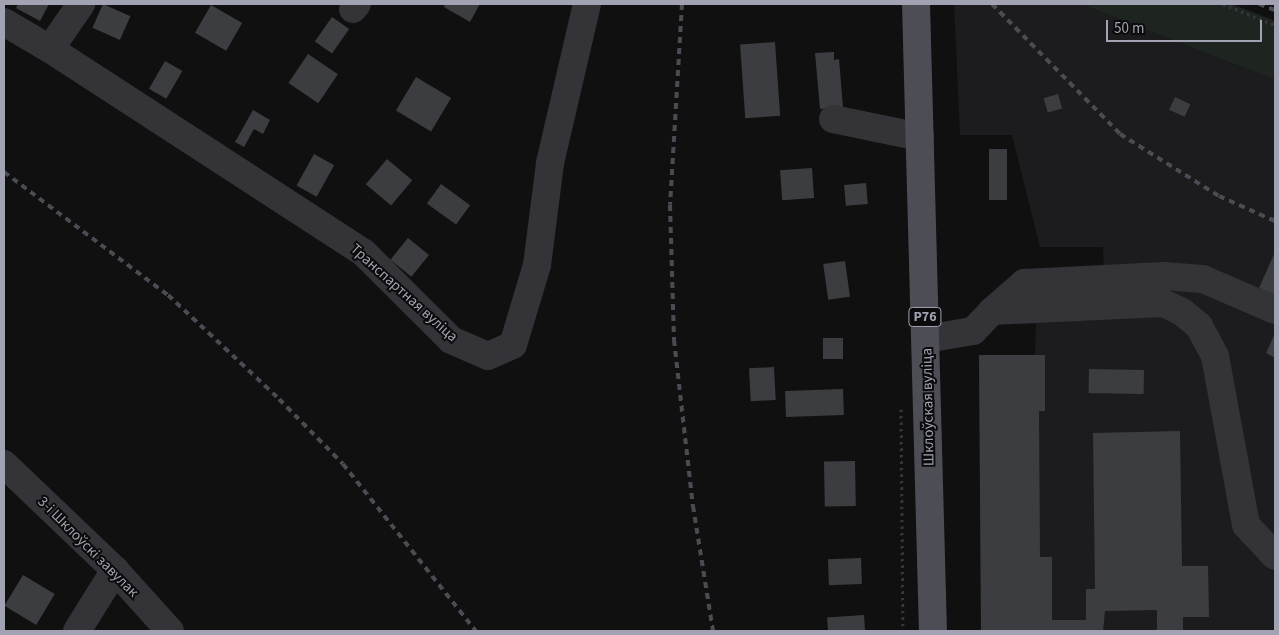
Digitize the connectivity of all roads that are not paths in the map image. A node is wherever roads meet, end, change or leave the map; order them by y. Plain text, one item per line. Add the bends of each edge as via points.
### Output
1 (81, 4) edge
2 (587, 4) edge
3 (916, 4) edge
4 (4, 22) edge
5 (50, 49) junction
6 (833, 119) dead end
7 (920, 137) junction
8 (1275, 310) edge
9 (992, 311) junction
10 (926, 339) junction
11 (4, 464) edge
12 (1275, 556) edge
13 (115, 570) junction
14 (77, 631) edge
15 (170, 631) edge
16 (933, 631) edge

1 - 5 street
2 - 5 street, Транспартная вуліца via 550,163 537,265 513,345 488,356 451,340 364,253
3 - 7 main road, Шклоўская вуліца / Р76
4 - 5 street, Транспартная вуліца
6 - 7 street
7 - 10 main road, Шклоўская вуліца / Р76
8 - 9 street via 1203,279 1163,276 1024,283
9 - 10 street via 973,330
9 - 12 street via 1163,303 1199,326 1215,356 1246,525
10 - 16 main road, Шклоўская вуліца / Р76
11 - 13 street, 3-і Шклоўскі завулак
13 - 14 street
13 - 15 street, 3-і Шклоўскі завулак

